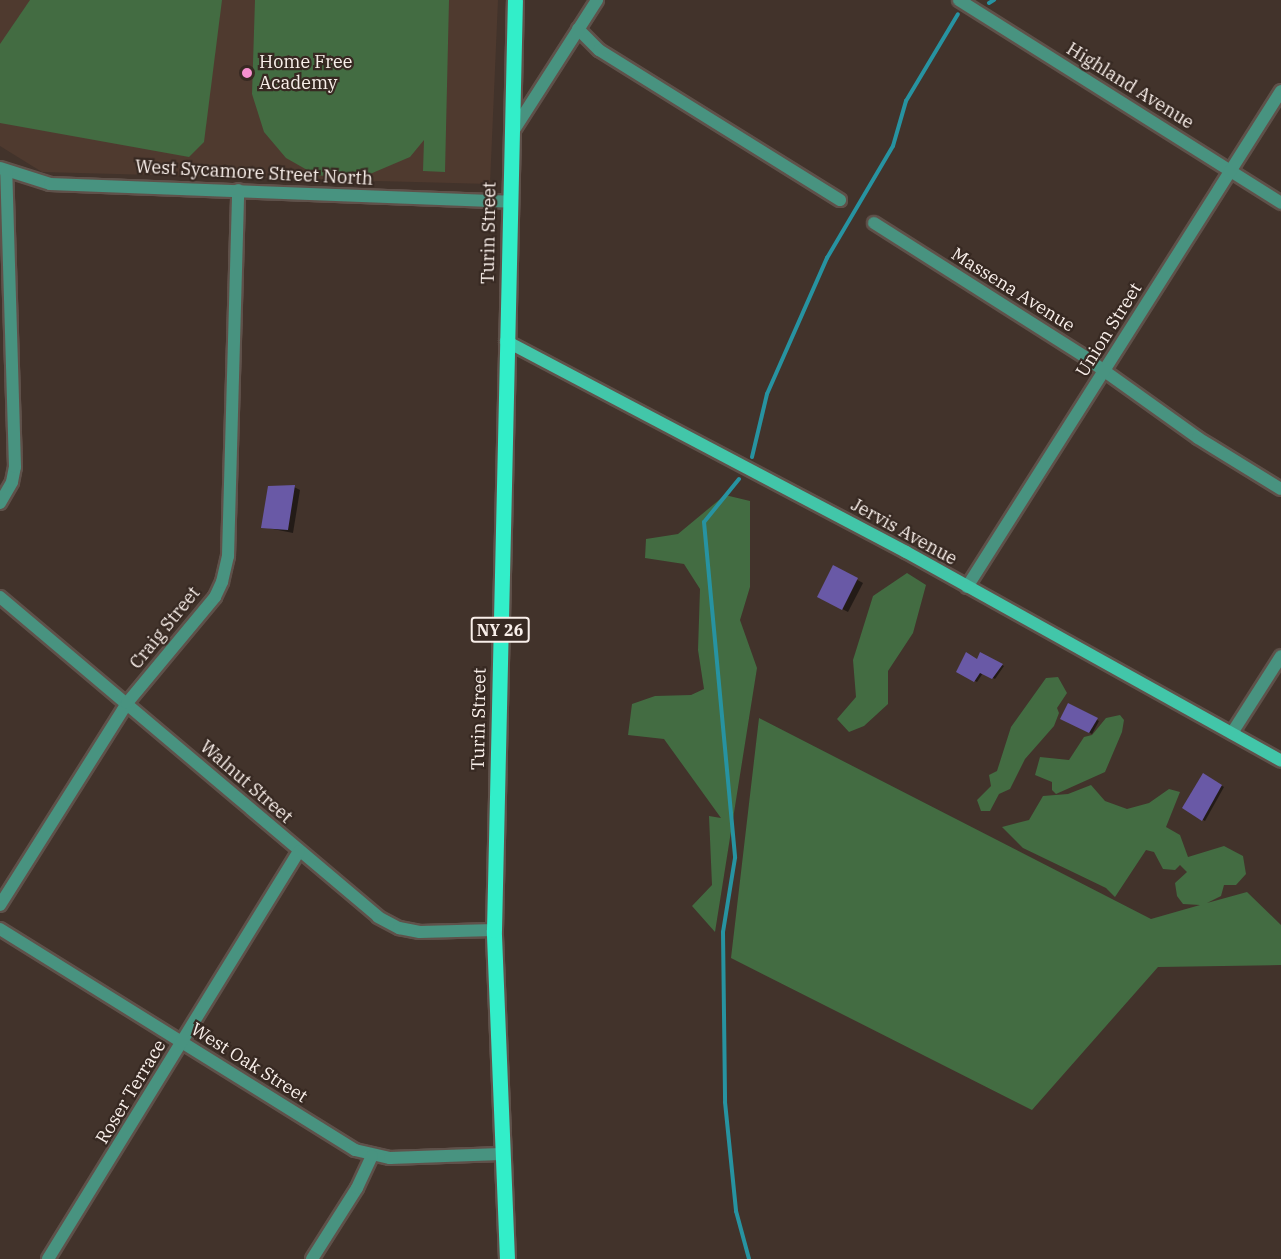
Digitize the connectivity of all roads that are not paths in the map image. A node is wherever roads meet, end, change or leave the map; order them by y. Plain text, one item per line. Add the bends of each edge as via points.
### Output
1 (515, 0) edge
2 (597, 0) edge
3 (959, 0) edge
4 (579, 29) junction
5 (1281, 91) edge
6 (511, 134) junction
7 (3, 170) edge
8 (1230, 171) junction
9 (238, 190) junction
10 (840, 200) dead end
11 (510, 202) junction
12 (1281, 203) edge
13 (874, 223) dead end
14 (506, 341) junction
15 (1103, 373) junction
16 (1281, 489) edge
17 (0, 503) edge
18 (967, 587) junction
19 (0, 597) edge
20 (1281, 656) edge
21 (127, 703) junction
22 (1232, 733) junction
23 (1281, 761) edge
24 (300, 851) junction
25 (0, 905) edge
26 (0, 929) edge
27 (494, 930) junction
28 (182, 1042) junction
29 (501, 1154) junction
30 (372, 1156) junction
31 (48, 1259) edge
32 (312, 1259) edge
33 (507, 1259) edge

1 - 6 main road, Turin Street / NY 26
2 - 4 street
3 - 8 street, Highland Avenue
4 - 6 street
4 - 10 street via 599,50
5 - 8 street, Union Street
6 - 11 main road, Turin Street / NY 26
7 - 9 street, West Sycamore Street North via 51,184
7 - 17 street via 15,467
8 - 12 street, Highland Avenue
8 - 15 street, Union Street
9 - 11 street, West Sycamore Street North
9 - 21 street, Craig Street via 228,556 215,597
11 - 14 main road, Turin Street / NY 26
13 - 15 street, Massena Avenue via 1085,357
14 - 18 street, Jervis Avenue
14 - 27 main road, Turin Street / NY 26
15 - 16 street, Massena Avenue
15 - 18 street, Union Street
18 - 22 street, Jervis Avenue
19 - 21 street, Walnut Street
20 - 22 street
21 - 24 street, Walnut Street
21 - 25 street, Craig Street
22 - 23 street, Jervis Avenue
24 - 27 street, Walnut Street via 378,917 399,928 420,932
24 - 28 street, Roser Terrace
26 - 28 street, West Oak Street
27 - 29 main road, Turin Street / NY 26
28 - 30 street, West Oak Street via 354,1150
28 - 31 street, Roser Terrace
29 - 30 street, West Oak Street
29 - 33 main road, Turin Street / NY 26
30 - 32 street via 357,1188

